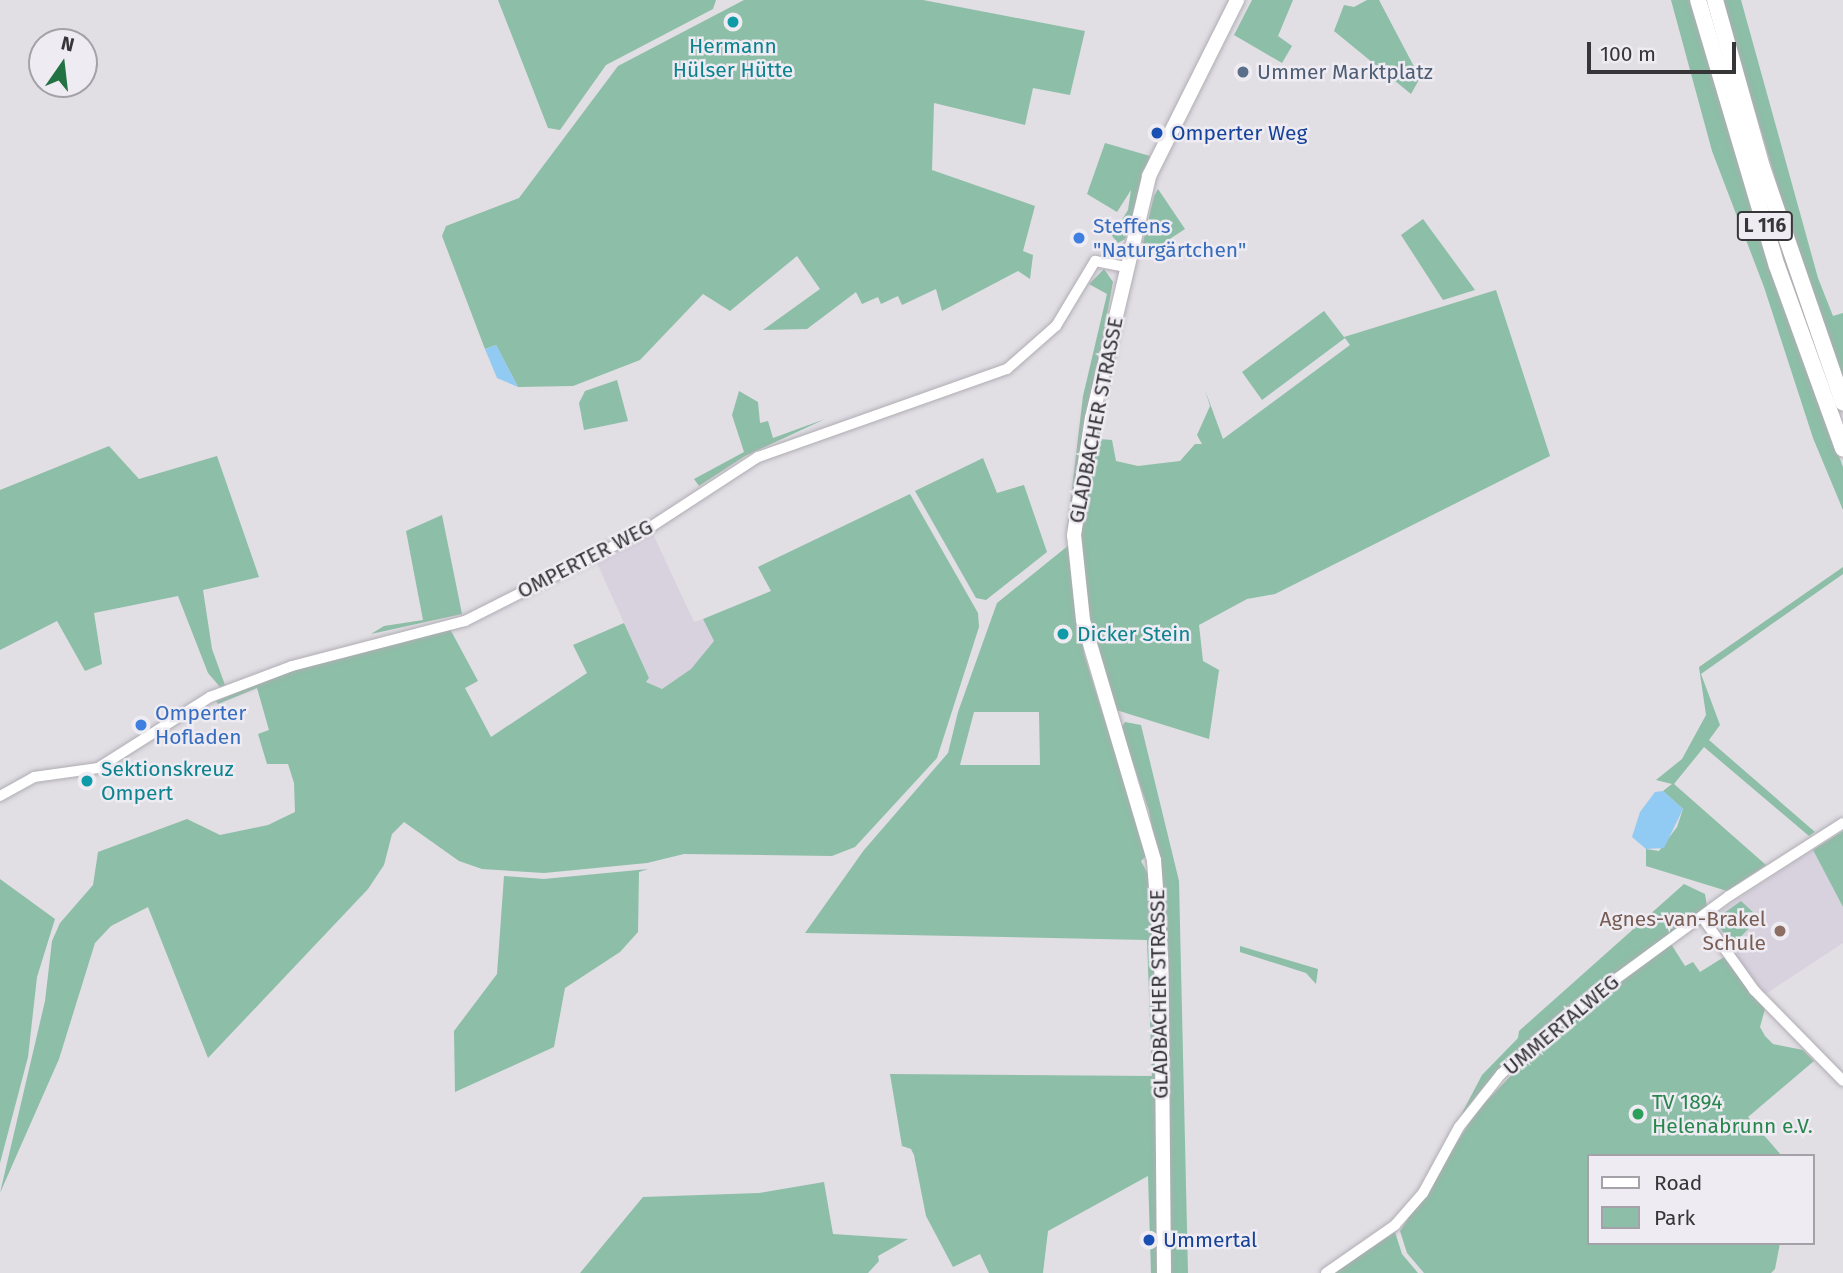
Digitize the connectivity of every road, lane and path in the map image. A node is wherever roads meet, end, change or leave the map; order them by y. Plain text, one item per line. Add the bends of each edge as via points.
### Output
1 (1237, 0) edge
2 (1698, 0) edge
3 (1714, 0) edge
4 (1126, 267) junction
5 (1843, 402) edge
6 (1843, 448) edge
7 (0, 796) edge
8 (1843, 823) edge
9 (1702, 917) junction
10 (1843, 1082) edge
11 (1164, 1273) edge
12 (1326, 1273) edge

1 - 4 main road, GLADBACHER STRASSE via 1154,163
2 - 6 main road, L 116 via 1777,266
3 - 5 main road, L 116 via 1762,167
4 - 7 street, OMPERTER WEG via 1096,261 1056,326 1007,369 758,457 649,528 465,621 376,641 281,670 210,697 98,768 34,777
4 - 11 main road, GLADBACHER STRASSE via 1092,418 1074,535 1083,620 1145,820 1155,872
8 - 9 street, UMMERTALWEG
9 - 10 street via 1754,990
9 - 12 street, UMMERTALWEG via 1563,1018 1501,1074 1459,1127 1423,1193 1395,1225

